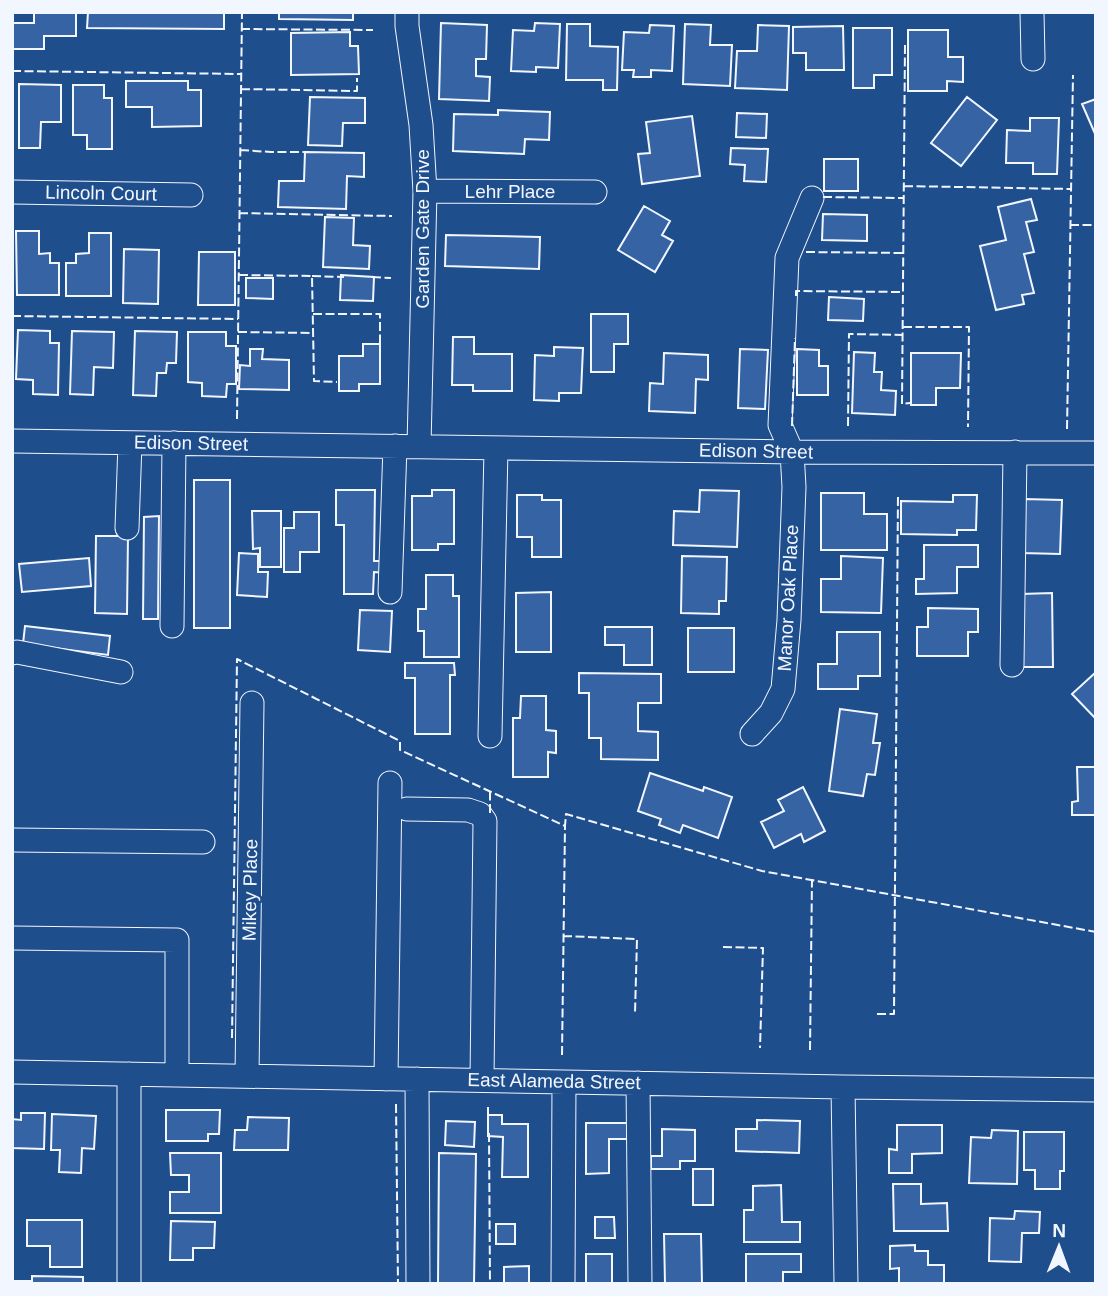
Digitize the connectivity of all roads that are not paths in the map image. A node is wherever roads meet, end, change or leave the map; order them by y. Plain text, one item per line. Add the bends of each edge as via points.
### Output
1 (407, 12) edge
2 (1032, 12) edge
3 (1032, 59) dead end
4 (425, 191) junction
5 (12, 192) edge
6 (595, 192) dead end
7 (191, 195) dead end
8 (812, 198) dead end
9 (12, 441) edge
10 (130, 443) junction
11 (174, 443) junction
12 (395, 446) junction
13 (419, 446) junction
14 (496, 447) junction
15 (792, 452) junction
16 (1015, 452) junction
17 (1096, 453) edge
18 (127, 528) dead end
19 (390, 592) dead end
20 (172, 626) dead end
21 (12, 653) edge
22 (1012, 665) dead end
23 (121, 672) dead end
24 (252, 703) dead end
25 (752, 734) dead end
26 (490, 736) dead end
27 (390, 783) dead end
28 (407, 809) dead end
29 (12, 840) edge
30 (203, 842) dead end
31 (12, 938) edge
32 (12, 1072) edge
33 (129, 1074) junction
34 (177, 1075) junction
35 (247, 1076) junction
36 (386, 1079) junction
37 (417, 1079) junction
38 (482, 1080) junction
39 (564, 1082) junction
40 (638, 1083) junction
41 (843, 1087) junction
42 (1096, 1090) edge
43 (129, 1284) edge
44 (418, 1284) edge
45 (563, 1284) edge
46 (640, 1284) edge
47 (846, 1284) edge

1 - 4 street, Garden Gate Drive
2 - 3 street
4 - 6 street, Lehr Place
4 - 13 street, Garden Gate Drive
5 - 7 street, Lincoln Court
8 - 15 street, Manor Oak Place via 787,258 780,425
9 - 10 street, Edison Street
10 - 11 street, Edison Street
10 - 18 street
11 - 12 street, Edison Street
11 - 20 street
12 - 13 street, Edison Street
12 - 19 street
13 - 14 street, Edison Street
14 - 15 street, Edison Street
14 - 26 street
15 - 16 street, Edison Street
15 - 25 street, Manor Oak Place via 783,689 771,713
16 - 17 street, Edison Street
16 - 22 street
21 - 23 street
24 - 35 street, Mikey Place
27 - 36 street
28 - 38 street via 468,810 485,821
29 - 30 street
31 - 34 street via 177,940
32 - 33 street, East Alameda Street
33 - 34 street, East Alameda Street
33 - 43 street
34 - 35 street, East Alameda Street
35 - 36 street, East Alameda Street
36 - 37 street, East Alameda Street
37 - 38 street, East Alameda Street
37 - 44 street
38 - 39 street, East Alameda Street
39 - 40 street, East Alameda Street
39 - 45 street
40 - 41 street, East Alameda Street
40 - 46 street
41 - 42 street, East Alameda Street
41 - 47 street

